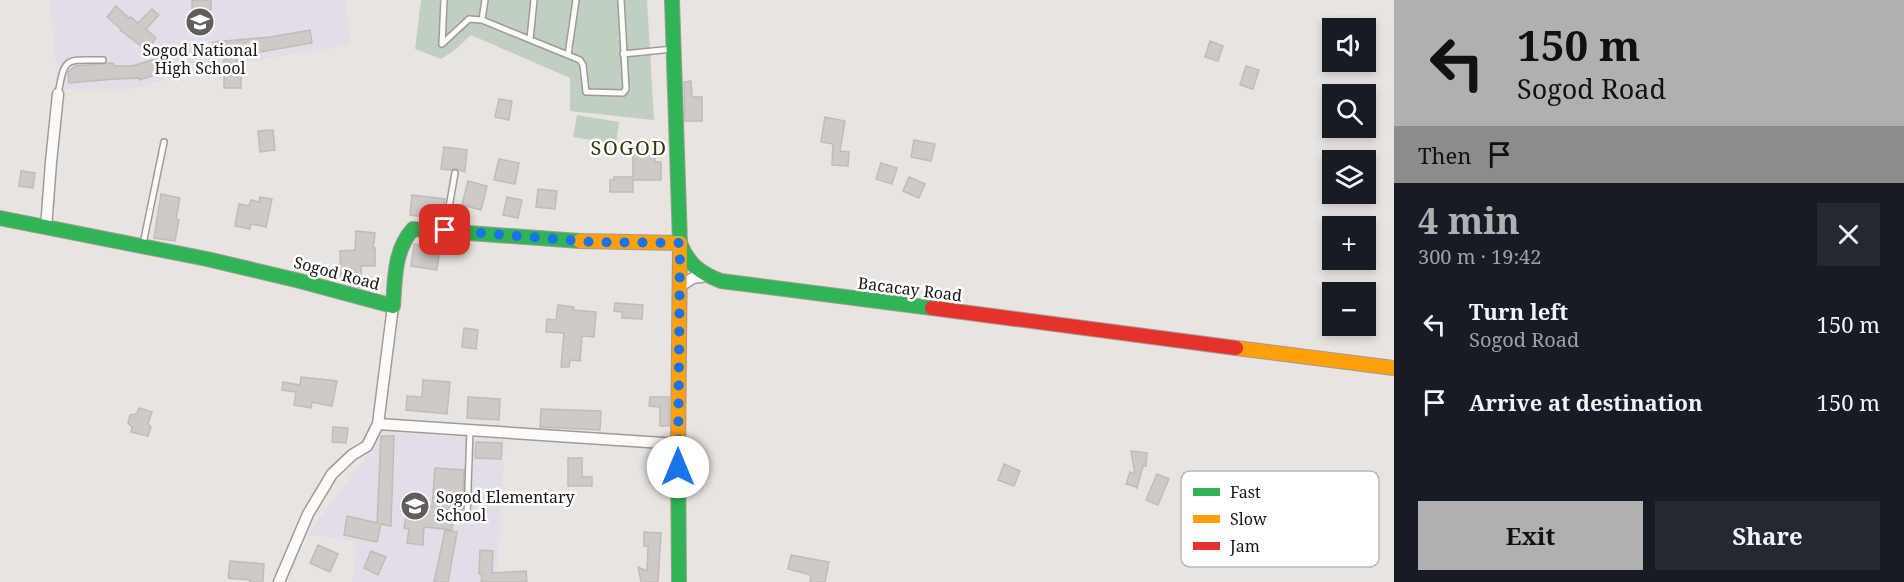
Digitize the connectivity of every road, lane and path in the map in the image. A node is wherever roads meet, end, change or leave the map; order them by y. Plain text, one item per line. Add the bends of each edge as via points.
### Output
1 (444, 0) edge
2 (485, 0) edge
3 (534, 0) edge
4 (576, 0) edge
5 (621, 0) edge
6 (672, 0) edge
7 (482, 20) junction
8 (530, 39) junction
9 (674, 49) junction
10 (623, 54) junction
11 (568, 55) junction
12 (102, 60) dead end
13 (58, 94) joint
14 (164, 142) dead end
15 (455, 173) dead end
16 (0, 218) edge
17 (46, 228) junction
18 (445, 230) junction
19 (680, 243) junction
20 (143, 245) junction
21 (706, 276) junction
22 (679, 288) junction
23 (393, 306) junction
24 (1394, 368) edge
25 (378, 424) junction
26 (470, 430) junction
27 (678, 444) junction
28 (467, 516) dead end
29 (279, 582) edge
30 (680, 582) edge

1 - 7 lane via 442,44 469,19
2 - 7 lane
3 - 8 lane
4 - 11 lane
5 - 10 lane
6 - 9 street
7 - 8 lane
8 - 11 lane
9 - 10 lane
9 - 19 street
10 - 11 lane via 623,93 586,92 583,65
12 - 13 lane via 67,62
13 - 17 street
14 - 20 lane
15 - 18 lane
16 - 17 street, Sogod Road
17 - 20 street, Sogod Road
18 - 19 street, Sogod Road via 591,242
18 - 23 street, Sogod Road via 413,229 407,234 398,259
19 - 21 street via 688,261
19 - 22 street
20 - 23 street, Sogod Road via 303,280
21 - 22 street via 693,278
21 - 24 street, Bacacay Road
22 - 27 street
23 - 25 street
25 - 26 street
25 - 29 street via 366,446 332,474 308,514
26 - 27 street
26 - 28 lane
27 - 30 street

